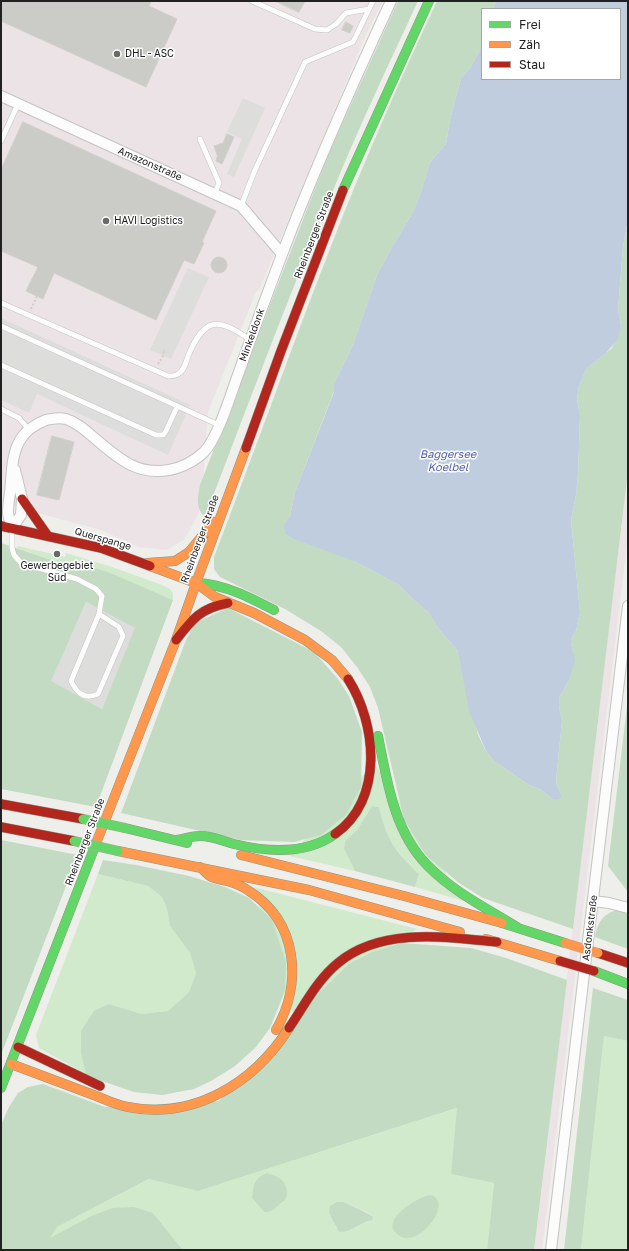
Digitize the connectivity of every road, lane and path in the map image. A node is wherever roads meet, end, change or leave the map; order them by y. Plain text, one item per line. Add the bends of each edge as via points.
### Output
1 (252, 1) edge
2 (372, 1) edge
3 (391, 1) edge
4 (429, 1) edge
5 (369, 9) junction
6 (1, 96) edge
7 (18, 104) junction
8 (200, 139) dead end
9 (1, 141) edge
10 (215, 193) junction
11 (241, 206) junction
12 (282, 254) junction
13 (1, 303) edge
14 (1, 326) edge
15 (250, 340) junction
16 (1, 365) edge
17 (177, 407) junction
18 (2, 411) edge
19 (219, 425) junction
20 (29, 430) junction
21 (13, 460) junction
22 (22, 499) junction
23 (220, 514) junction
24 (1, 526) edge
25 (12, 528) junction
26 (48, 536) junction
27 (143, 563) junction
28 (196, 583) junction
29 (228, 603) junction
30 (628, 606) edge
31 (281, 613) dead end
32 (99, 614) junction
33 (176, 640) junction
34 (350, 667) dead end
35 (1, 804) edge
36 (1, 827) edge
37 (176, 840) junction
38 (198, 846) dead end
39 (229, 853) dead end
40 (200, 867) junction
41 (593, 901) junction
42 (628, 908) edge
43 (517, 927) junction
44 (497, 942) junction
45 (628, 963) edge
46 (628, 984) edge
47 (271, 1037) dead end
48 (18, 1047) junction
49 (262, 1049) dead end
50 (11, 1064) junction
51 (1, 1088) edge
52 (106, 1088) dead end
53 (133, 1098) dead end
54 (551, 1250) edge

1 - 5 lane via 315,29 327,30 346,13
2 - 5 lane
3 - 12 street, Minkeldonk via 349,92
4 - 23 main road, Rheinberger Straße via 339,199
5 - 11 lane via 353,42 305,62
6 - 7 street, Amazonstraße
7 - 9 lane
7 - 10 street, Amazonstraße
8 - 10 lane via 218,183
10 - 11 street, Amazonstraße
11 - 12 street, Amazonstraße
12 - 15 street, Minkeldonk
13 - 15 lane via 168,376 177,375 183,370 195,340 200,333 214,324 223,324
14 - 17 lane
15 - 19 street, Minkeldonk
16 - 17 lane via 156,435 163,435 166,432
17 - 19 lane
18 - 20 lane via 19,418
19 - 20 street, Minkeldonk via 204,452 175,469 162,471 142,470 130,465 84,428 65,418 40,422
20 - 21 street, Minkeldonk via 18,444
21 - 22 street
21 - 25 street, Minkeldonk via 8,514
22 - 25 street via 21,514
22 - 26 main road
23 - 27 main road via 189,552 174,561
23 - 28 main road, Rheinberger Straße
24 - 25 main road, Querspange
25 - 26 main road, Querspange
25 - 32 lane via 12,548 21,563 77,579 96,589 102,596
26 - 27 main road, Querspange via 100,548
27 - 28 main road, Querspange
28 - 29 main road via 209,594
28 - 31 main road via 229,588
28 - 33 main road, Rheinberger Straße
29 - 33 main road via 216,604 194,616
29 - 37 main road via 259,616 314,646 332,660 344,675 363,711 368,736 370,770 367,789 358,810 345,826 336,834 312,846 285,850 245,846 201,836
30 - 41 street, Asdonkstraße
32 - 32 lane via 71,681 77,692 92,697 98,694 123,636 118,627
33 - 48 main road, Rheinberger Straße
34 - 43 main road via 362,686 375,720 389,790 406,837 432,871 458,891
35 - 37 main road, bridge
36 - 40 main road, bridge
37 - 38 main road
39 - 43 main road via 321,874
40 - 44 main road via 308,890
40 - 47 main road via 212,877 231,882 251,892 273,912 285,932 293,970 291,996 284,1017
41 - 42 street
41 - 54 street, Asdonkstraße
43 - 45 main road, bridge
44 - 46 main road, bridge
44 - 50 main road via 415,937 361,948 341,961 322,979 270,1056 255,1070 229,1089 208,1100 180,1108 145,1110 127,1107
48 - 50 main road, Rheinberger Straße
48 - 52 main road
49 - 53 main road via 241,1070 207,1090 183,1098
50 - 51 main road, Rheinberger Straße

